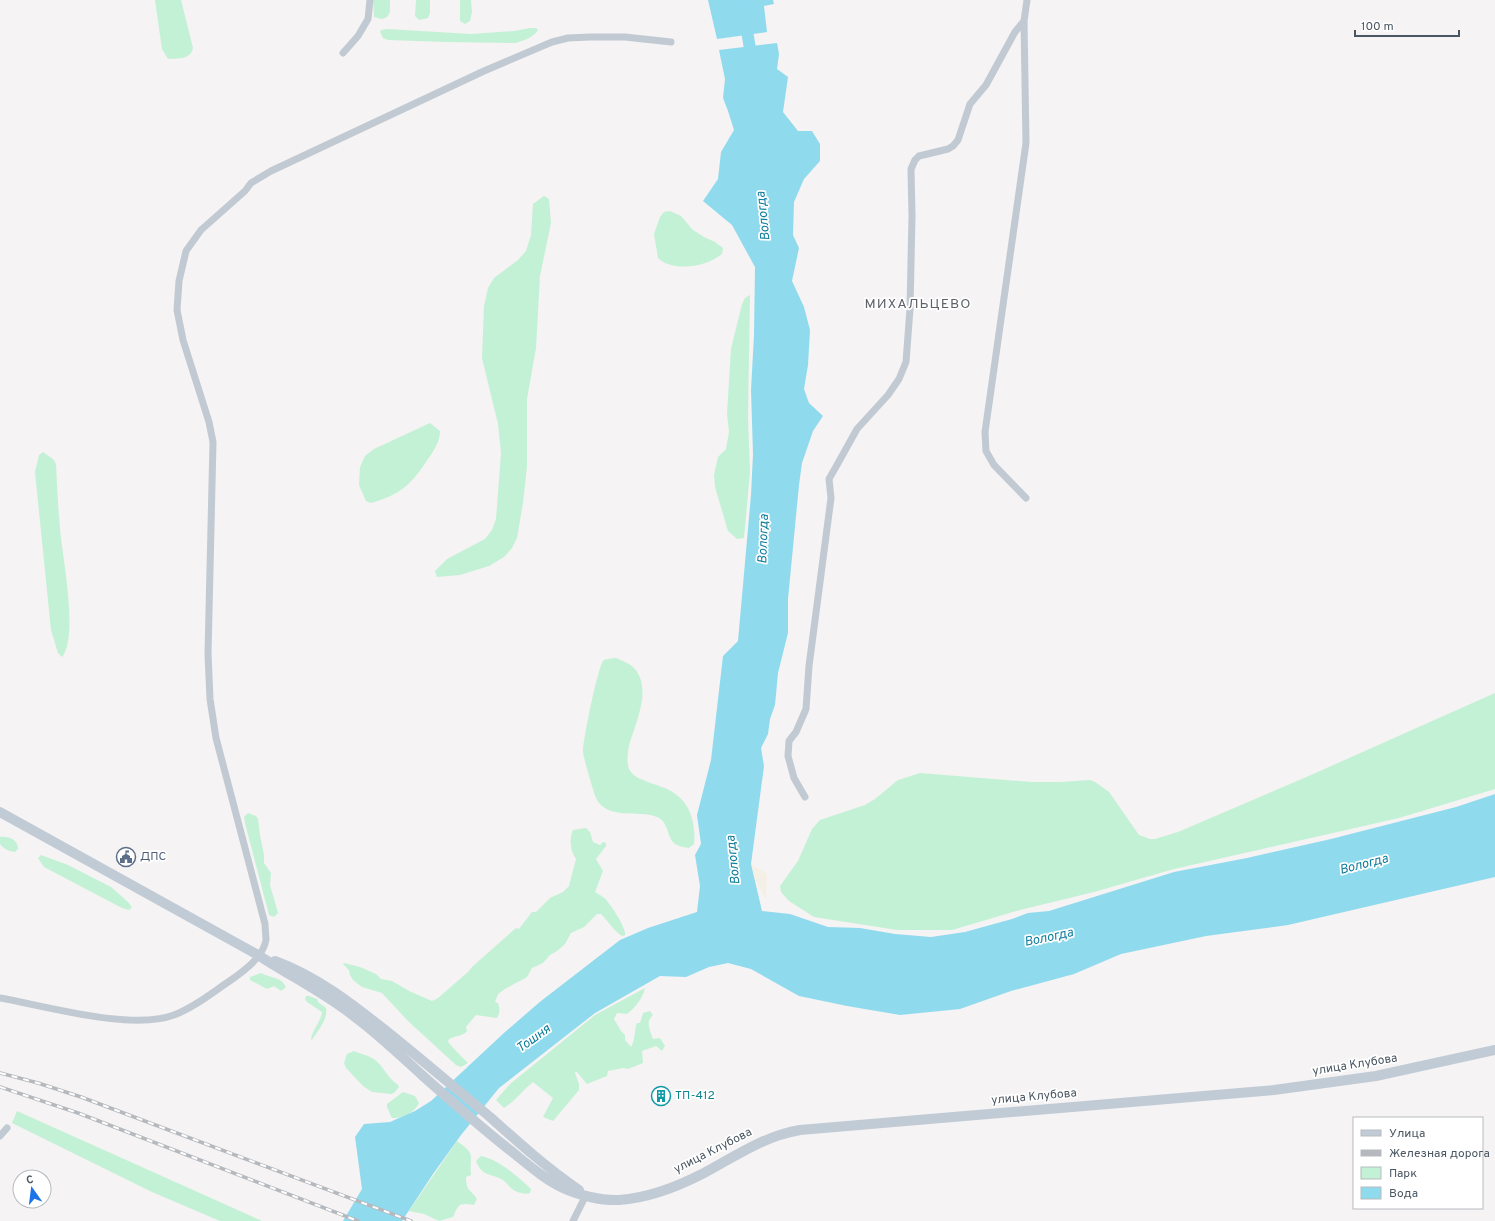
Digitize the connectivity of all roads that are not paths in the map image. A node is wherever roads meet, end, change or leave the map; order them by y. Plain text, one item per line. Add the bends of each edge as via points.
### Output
1 (370, 0) edge
2 (1027, 0) edge
3 (1024, 21) junction
4 (671, 42) dead end
5 (343, 54) dead end
6 (1026, 498) dead end
7 (805, 797) dead end
8 (0, 812) edge
9 (258, 955) junction
10 (0, 998) edge
11 (1495, 1050) edge
12 (7, 1128) dead end
13 (0, 1136) edge
14 (586, 1195) junction
15 (573, 1221) edge

1 - 5 street via 368,19
2 - 3 street
3 - 6 street via 1026,143 985,432 986,451 994,465
3 - 7 street via 1015,32 986,85 970,104 954,146 919,156 914,160 911,169 910,309 906,362 888,395 857,429 829,479 831,498 809,666 806,709 789,742 788,756 794,778
4 - 9 street via 625,37 568,38 552,42 484,71 271,171 251,183 201,230 186,252 179,281 177,310 183,340 213,442 208,654 210,699 216,738 265,924 266,941
8 - 9 main road
9 - 10 street via 243,971 201,1001 186,1010 158,1019 94,1016
9 - 14 main road via 290,966 337,994 433,1068 545,1166
9 - 14 main road, улица Клубова via 355,1016 485,1130 550,1180
11 - 14 main road, улица Клубова via 1376,1076 1274,1090 800,1130 764,1140 691,1179 652,1193 619,1200
12 - 13 street
14 - 15 street

